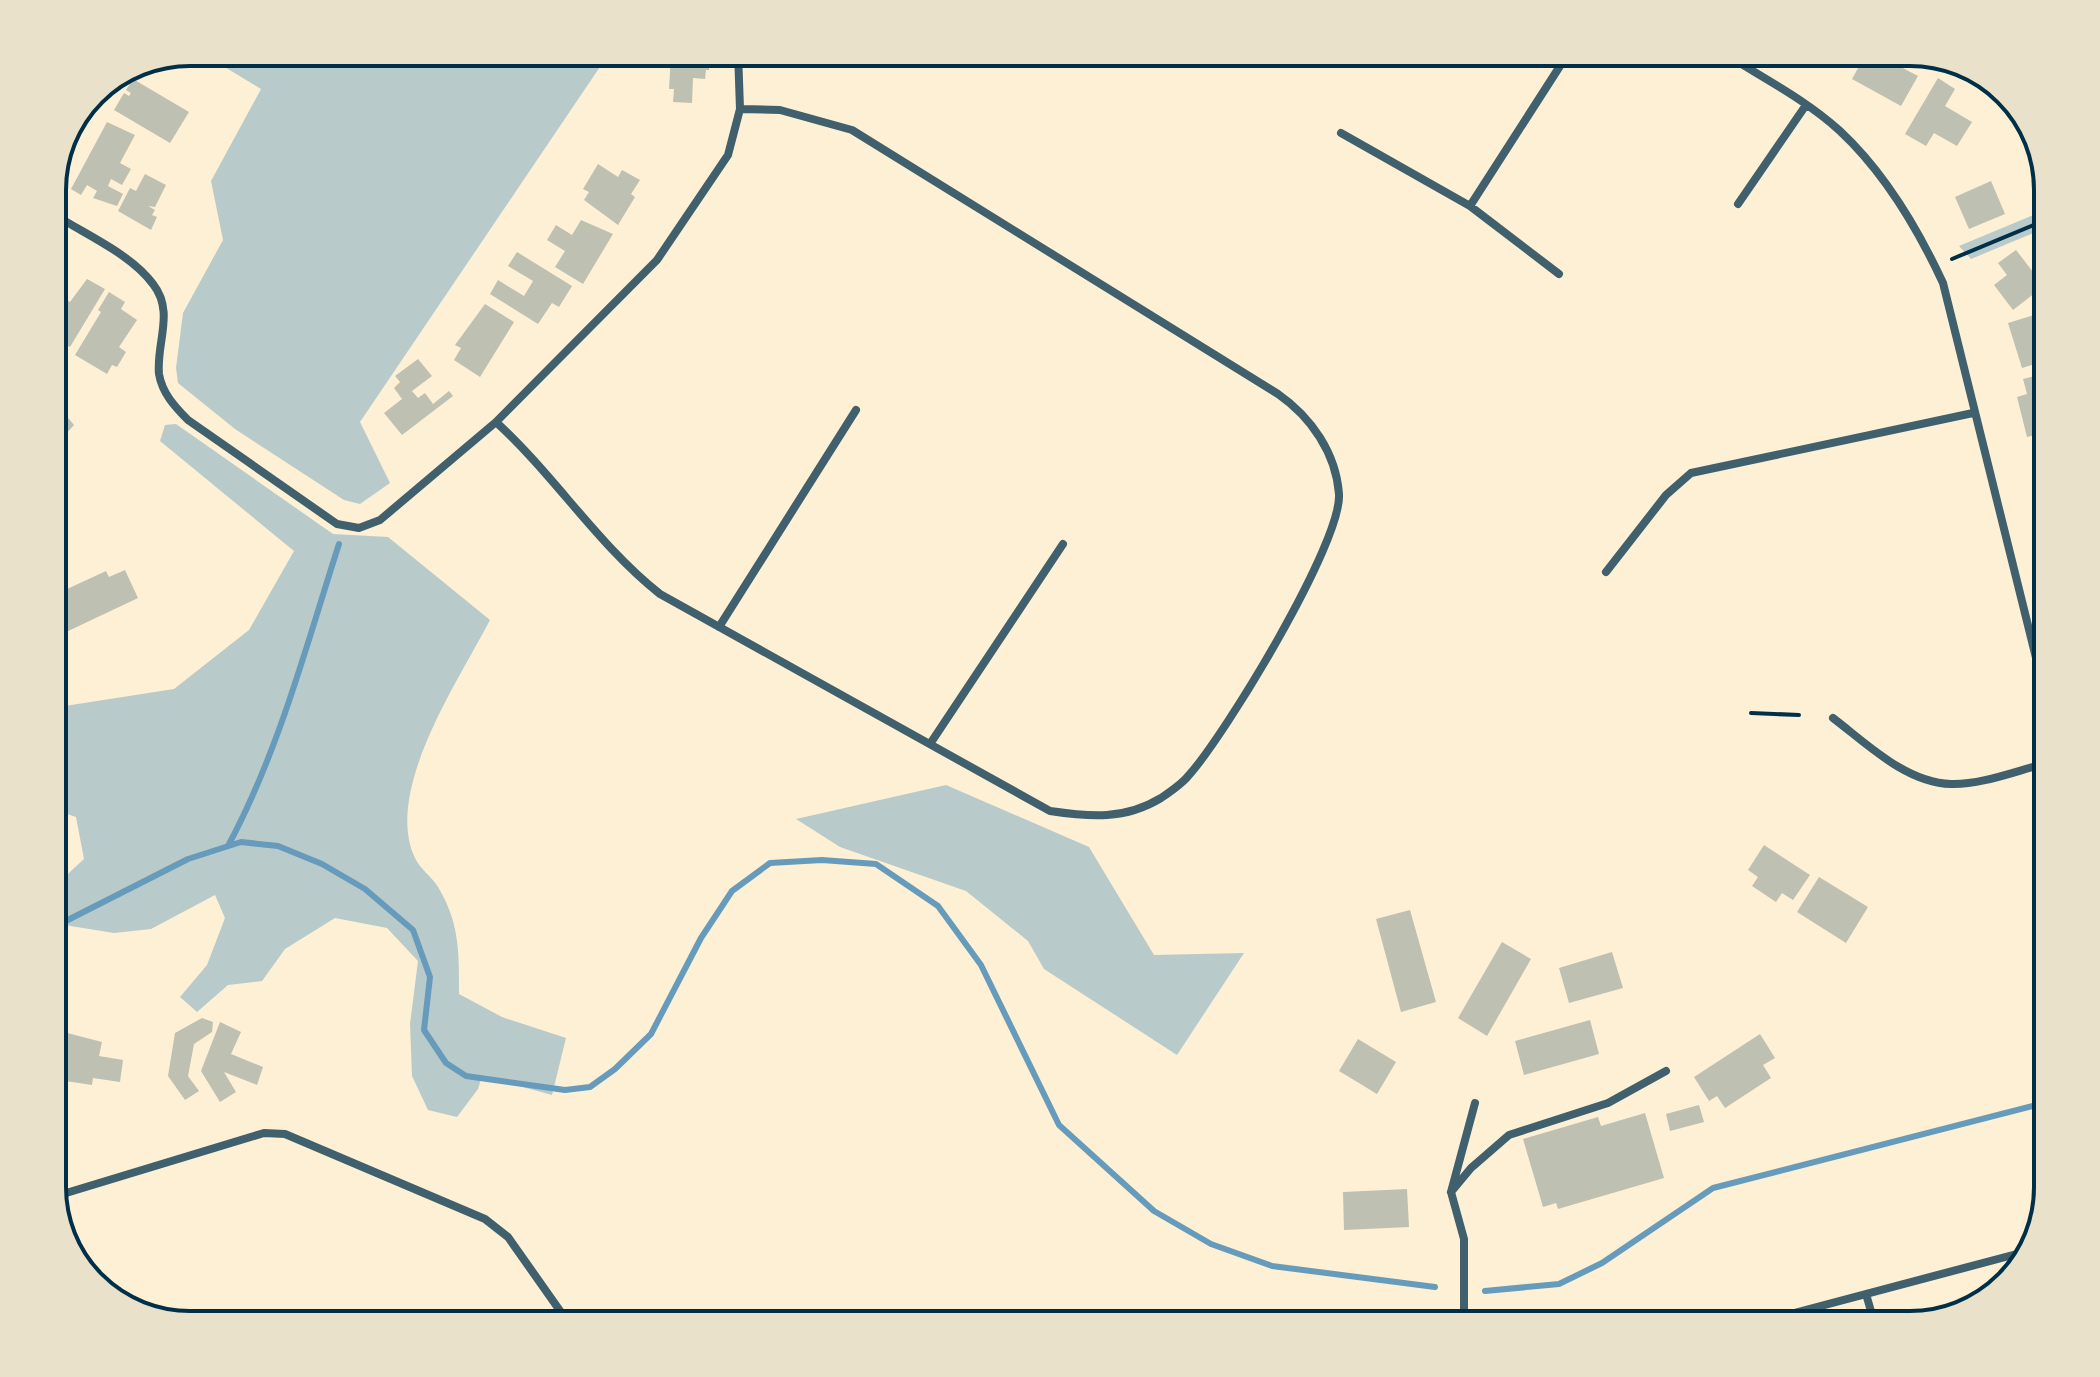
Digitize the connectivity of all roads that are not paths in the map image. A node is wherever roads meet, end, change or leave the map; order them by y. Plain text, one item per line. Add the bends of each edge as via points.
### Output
1 (738, 66) edge
2 (1560, 66) edge
3 (1744, 66) edge
4 (1806, 105) junction
5 (740, 109) junction
6 (1341, 133) dead end
7 (1738, 204) dead end
8 (1470, 206) junction
9 (66, 222) edge
10 (1559, 274) dead end
11 (856, 410) dead end
12 (1973, 413) junction
13 (496, 422) junction
14 (1063, 544) dead end
15 (1606, 572) dead end
16 (719, 627) junction
17 (2034, 651) edge
18 (1833, 718) dead end
19 (930, 744) junction
20 (2034, 766) edge
21 (1666, 1071) dead end
22 (1475, 1103) dead end
23 (1451, 1192) junction
24 (66, 1193) edge
25 (2014, 1255) edge
26 (1866, 1294) junction
27 (560, 1311) edge
28 (1464, 1311) edge
29 (1802, 1311) edge
30 (1871, 1311) edge

1 - 5 street
2 - 8 street
3 - 4 street
4 - 7 street
4 - 12 street via 1862,155 1904,208 1928,251 1943,283
5 - 13 street via 728,155 657,260
5 - 19 street via 780,110 852,130 1278,394 1299,409 1333,461 1339,496 1334,529 1320,561 1206,753 1188,778 1160,798 1124,815 1050,811
6 - 8 street
8 - 10 street
9 - 13 street via 135,266 154,285 164,305 159,373 168,398 188,420 337,524 359,528 380,520
11 - 16 street
12 - 15 street via 1691,473 1666,495
12 - 17 street
13 - 16 street via 630,570 660,594
14 - 19 street
16 - 19 street
18 - 20 street via 1921,778 1950,784
21 - 23 street via 1608,1103 1509,1135
22 - 23 street
23 - 28 street via 1464,1239
24 - 27 street via 264,1133 285,1134 485,1219 508,1237
25 - 26 street
26 - 29 street
26 - 30 street

